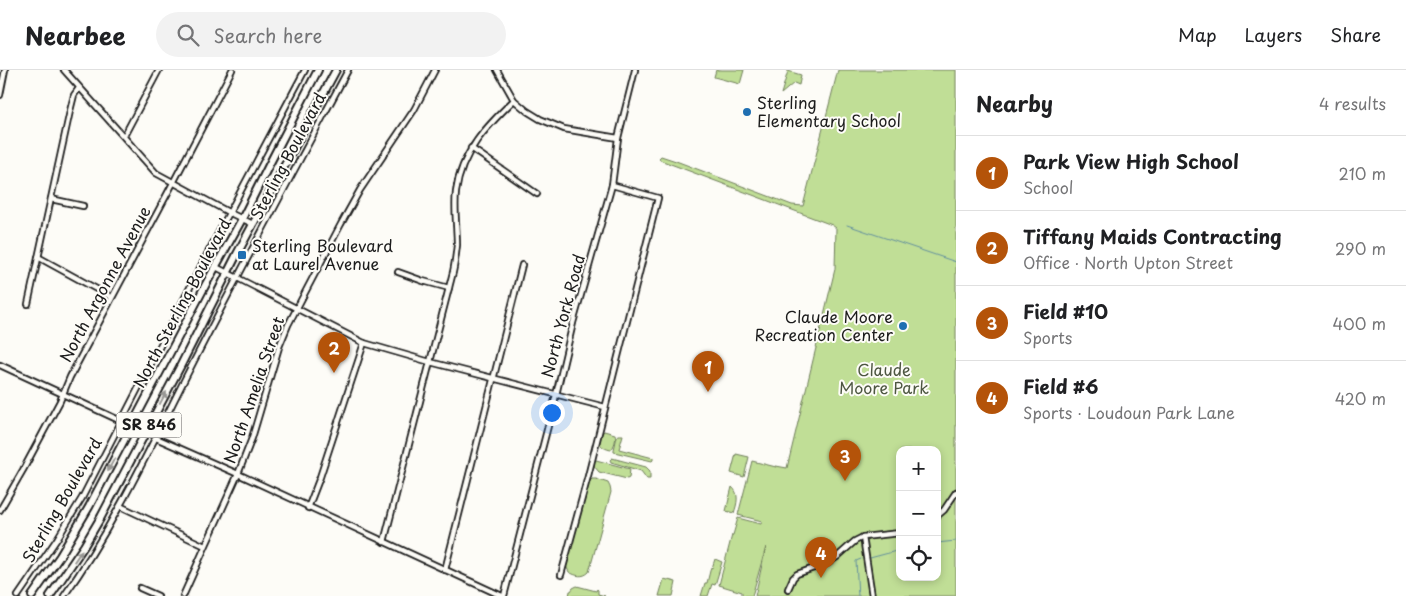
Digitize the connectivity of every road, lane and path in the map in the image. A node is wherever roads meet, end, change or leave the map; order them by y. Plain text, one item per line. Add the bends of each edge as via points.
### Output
1 (5, 70) edge
2 (64, 70) edge
3 (159, 70) edge
4 (232, 70) edge
5 (306, 70) edge
6 (318, 70) edge
7 (336, 70) edge
8 (348, 70) edge
9 (436, 70) edge
10 (497, 70) edge
11 (636, 70) edge
12 (79, 88) junction
13 (0, 94) edge
14 (514, 100) junction
15 (124, 136) junction
16 (618, 138) junction
17 (471, 148) junction
18 (173, 183) junction
19 (612, 185) junction
20 (537, 194) dead end
21 (51, 199) junction
22 (83, 206) dead end
23 (230, 213) junction
24 (242, 219) junction
25 (253, 224) junction
26 (38, 257) junction
27 (522, 265) dead end
28 (216, 267) junction
29 (398, 272) dead end
30 (227, 273) junction
31 (237, 278) junction
32 (450, 288) junction
33 (111, 297) junction
34 (28, 304) dead end
35 (296, 309) junction
36 (364, 343) junction
37 (430, 362) junction
38 (0, 365) edge
39 (493, 379) junction
40 (63, 394) junction
41 (556, 395) junction
42 (605, 407) junction
43 (121, 421) junction
44 (156, 438) junction
45 (238, 474) junction
46 (956, 492) edge
47 (120, 506) junction
48 (308, 508) junction
49 (0, 510) edge
50 (941, 513) edge
51 (896, 534) edge
52 (863, 538) junction
53 (384, 542) junction
54 (206, 546) junction
55 (445, 570) junction
56 (561, 575) dead end
57 (140, 588) dead end
58 (788, 589) dead end
59 (18, 596) edge
60 (32, 596) edge
61 (50, 596) edge
62 (64, 596) edge
63 (158, 596) edge
64 (183, 596) edge
65 (503, 596) edge
66 (872, 596) edge

1 - 13 street
2 - 12 street
3 - 15 street
4 - 18 street, North Argonne Avenue
5 - 23 street, Sterling Boulevard
6 - 24 main road, North Sterling Boulevard / SR 846
7 - 25 main road, North Sterling Boulevard / SR 846
8 - 31 street, Sterling Boulevard
9 - 35 street, North Amelia Street via 414,110 360,190
10 - 14 street
11 - 16 street, North York Road
12 - 15 street
12 - 21 street via 74,95
14 - 16 street via 540,119 558,127
14 - 17 street via 488,125
15 - 18 street via 156,173
16 - 19 street, North York Road
17 - 20 street
17 - 32 street via 460,171 456,192 457,247
18 - 23 street
18 - 33 street, North Argonne Avenue
19 - 41 street, North York Road
19 - 42 street via 658,198
21 - 22 street
21 - 26 street
23 - 24 street
23 - 43 street, Sterling Boulevard
24 - 25 street
24 - 28 main road, North Sterling Boulevard / SR 846
25 - 30 main road, North Sterling Boulevard / SR 846
26 - 33 street
26 - 34 street
27 - 39 street
28 - 30 street
28 -> 60 main road, North Sterling Boulevard / SR 846 via 89,507
29 - 32 street
30 - 31 street
61 -> 30 main road, North Sterling Boulevard / SR 846 via 101,517
31 - 35 street
31 - 44 street, Sterling Boulevard
32 - 37 street
33 - 40 street, North Argonne Avenue
35 - 36 street
35 - 45 street, North Amelia Street via 278,347 252,438
36 - 37 street
36 - 48 street
37 - 39 street
37 - 53 street
38 - 40 street
39 - 41 street
39 - 55 street
40 - 43 street
40 - 49 street, North Argonne Avenue
41 - 42 street
41 - 65 street, North York Road
42 - 56 street
43 - 59 street, Sterling Boulevard via 82,498
44 - 45 street
44 - 47 street, Sterling Boulevard
45 - 48 street
45 - 54 street, North Amelia Street
46 - 50 street
47 - 54 street
47 - 62 street, Sterling Boulevard
48 - 53 street
51 - 52 street
52 - 58 street via 828,563 797,574
52 - 66 street
53 - 55 street
54 - 64 street, North Amelia Street
55 - 65 street
57 - 63 street

